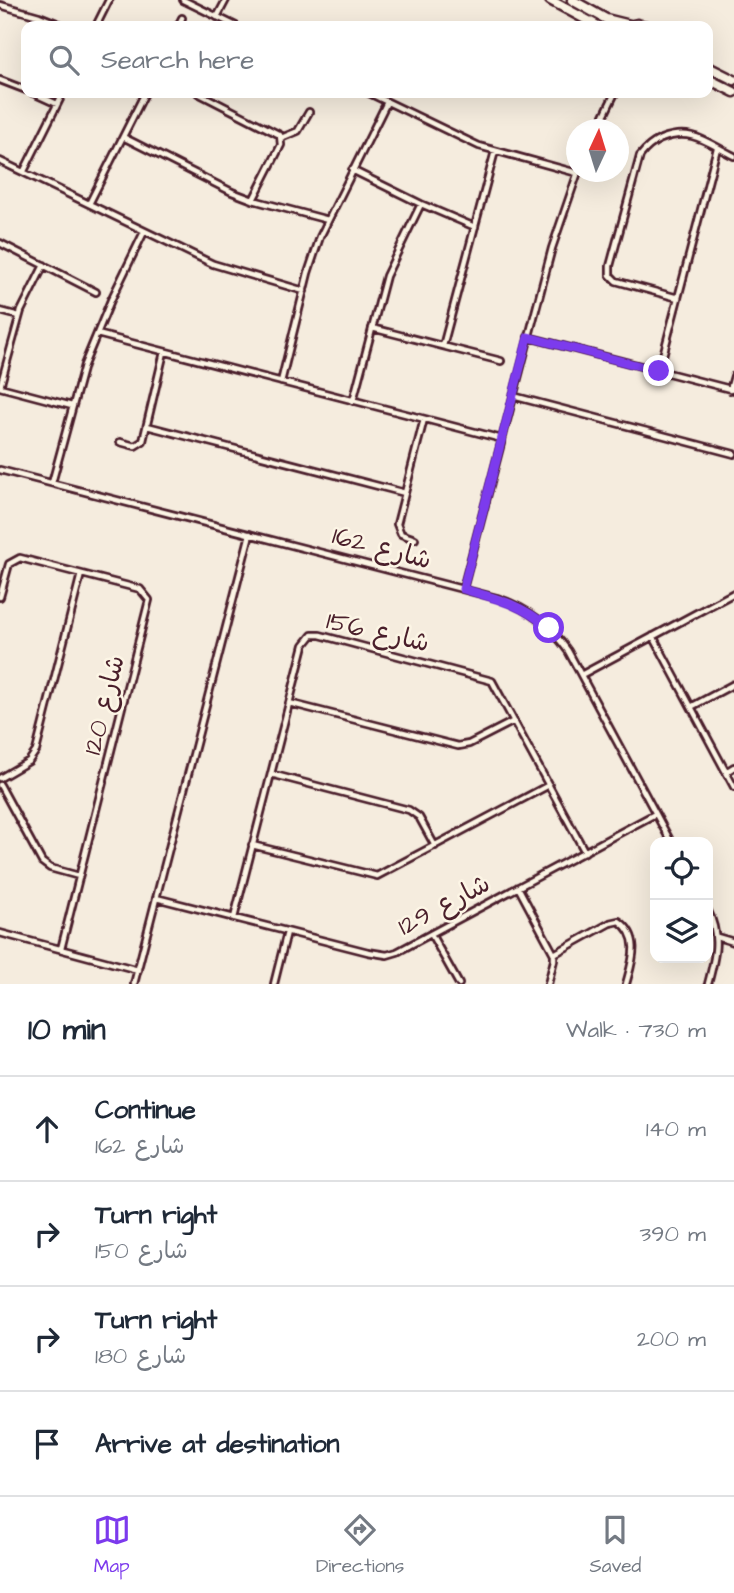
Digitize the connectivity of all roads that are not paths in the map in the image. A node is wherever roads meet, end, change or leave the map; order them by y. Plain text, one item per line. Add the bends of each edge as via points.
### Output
1 (109, 0) edge
2 (183, 0) edge
3 (226, 0) edge
4 (550, 0) edge
5 (572, 0) edge
6 (0, 5) edge
7 (217, 17) junction
8 (182, 18) dead end
9 (52, 21) edge
10 (98, 21) edge
11 (180, 21) edge
12 (225, 21) edge
13 (588, 21) edge
14 (613, 21) edge
15 (713, 70) edge
16 (0, 80) edge
17 (734, 80) edge
18 (713, 82) edge
19 (21, 88) edge
20 (734, 92) edge
21 (44, 98) edge
22 (61, 98) edge
23 (142, 98) edge
24 (208, 98) edge
25 (379, 98) edge
26 (613, 98) edge
27 (387, 102) junction
28 (58, 104) junction
29 (309, 112) dead end
30 (602, 119) edge
31 (123, 137) junction
32 (281, 138) junction
33 (717, 148) junction
34 (495, 151) junction
35 (734, 156) edge
36 (0, 161) edge
37 (566, 169) edge
38 (352, 170) junction
39 (24, 172) junction
40 (574, 182) edge
41 (253, 200) junction
42 (89, 204) junction
43 (421, 204) junction
44 (328, 220) junction
45 (475, 227) junction
46 (144, 232) junction
47 (0, 243) edge
48 (44, 265) junction
49 (304, 291) junction
50 (96, 292) dead end
51 (678, 298) junction
52 (0, 311) edge
53 (19, 316) junction
54 (372, 328) junction
55 (97, 334) junction
56 (528, 337) junction
57 (443, 346) junction
58 (164, 352) junction
59 (501, 361) dead end
60 (659, 371) junction
61 (734, 376) edge
62 (281, 382) junction
63 (0, 387) edge
64 (732, 390) edge
65 (513, 396) junction
66 (353, 401) junction
67 (72, 406) junction
68 (424, 419) junction
69 (147, 426) junction
70 (502, 439) junction
71 (120, 442) dead end
72 (734, 454) edge
73 (0, 470) edge
74 (52, 483) junction
75 (405, 492) junction
76 (250, 534) junction
77 (415, 539) dead end
78 (81, 573) junction
79 (463, 589) junction
80 (734, 593) edge
81 (0, 597) edge
82 (653, 636) junction
83 (581, 675) junction
84 (734, 684) edge
85 (289, 703) junction
86 (691, 707) junction
87 (514, 720) junction
88 (734, 767) edge
89 (726, 772) junction
90 (271, 774) junction
91 (0, 778) edge
92 (0, 785) edge
93 (549, 785) junction
94 (734, 787) edge
95 (656, 814) junction
96 (668, 837) edge
97 (252, 845) junction
98 (435, 846) junction
99 (585, 852) junction
100 (79, 876) junction
101 (518, 887) junction
102 (156, 898) junction
103 (234, 918) junction
104 (713, 925) edge
105 (287, 932) junction
106 (0, 933) edge
107 (431, 934) junction
108 (717, 937) junction
109 (734, 942) edge
110 (61, 949) junction
111 (554, 954) junction
112 (138, 970) junction
113 (134, 984) edge
114 (274, 984) edge
115 (459, 984) edge
116 (548, 984) edge
117 (626, 984) edge
118 (709, 984) edge

1 - 10 street
2 - 7 street
3 - 7 street
4 - 13 main road
5 - 14 main road
6 - 9 street
7 - 12 street
8 - 11 street
15 - 17 main road
16 - 19 street
18 - 20 main road
21 - 28 street
22 - 28 street
23 - 31 street
24 - 32 street
25 - 27 street
26 - 30 street
27 - 34 street
27 - 38 street
28 - 39 street
29 - 32 street via 298,131
31 - 41 street
31 - 42 street
32 - 41 street
33 - 35 street
33 - 51 street
33 - 51 street via 679,133 645,149 610,266 616,281
34 - 37 street
34 - 45 street
36 - 39 street
38 - 43 street
38 - 44 street
39 - 42 street
40 - 56 street
41 - 44 street
42 - 46 street
43 - 45 street
43 - 54 street via 391,262
44 - 49 street
45 - 57 street
46 - 49 street via 221,267
46 - 55 street
47 - 48 street
48 - 50 street
48 - 53 street
49 - 62 street
51 - 60 street
52 - 53 street
53 - 63 street
54 - 57 street
54 - 66 street
55 - 58 street
55 - 67 street
56 - 60 street
56 - 65 street
57 - 59 street
58 - 62 street
58 - 69 street
60 - 64 street
61 - 64 street
62 - 66 street
63 - 67 street
65 - 70 street
65 - 72 street
66 - 68 street
67 - 74 street
68 - 70 street
68 - 75 street
69 - 71 street via 141,444
69 - 75 street
70 - 79 street
73 - 74 street, شارع 162
74 - 76 street, شارع 162
75 - 77 street via 397,528
76 - 79 street, شارع 162
76 - 102 street
78 - 81 street, شارع 120 via 15,559 9,564
78 - 91 street via 36,751 29,761
78 - 100 street, شارع 120 via 140,589 149,605
79 - 83 street, شارع 162 via 512,603 538,618 559,639
80 - 82 street
82 - 83 street
82 - 86 street
83 - 95 street, شارع 162
84 - 86 street
85 - 87 street via 458,746
85 - 87 street, شارع 156 via 305,641 316,634 488,678
85 - 90 street, شارع 156
86 - 89 street
87 - 93 street, شارع 156
88 - 89 street
89 - 94 street
90 - 97 street, شارع 156
90 - 98 street via 409,810 419,817
92 - 100 street via 42,862
93 - 98 street
93 - 99 street, شارع 156
95 - 96 street, شارع 162
95 - 99 street, شارع 129
97 - 98 street via 377,876
97 - 103 street, شارع 156
99 - 101 street, شارع 129
100 - 110 street, شارع 120
101 - 107 street, شارع 129
101 - 111 street
102 - 103 street, شارع 129
102 - 112 street
103 - 105 street, شارع 129
104 - 108 street
105 - 107 street, شارع 129 via 377,955 397,952
105 - 114 street
106 - 110 street
107 - 115 street
108 - 109 street
108 - 118 street
110 - 112 street
111 - 116 street
111 - 117 street via 619,921 634,947
112 - 113 street

